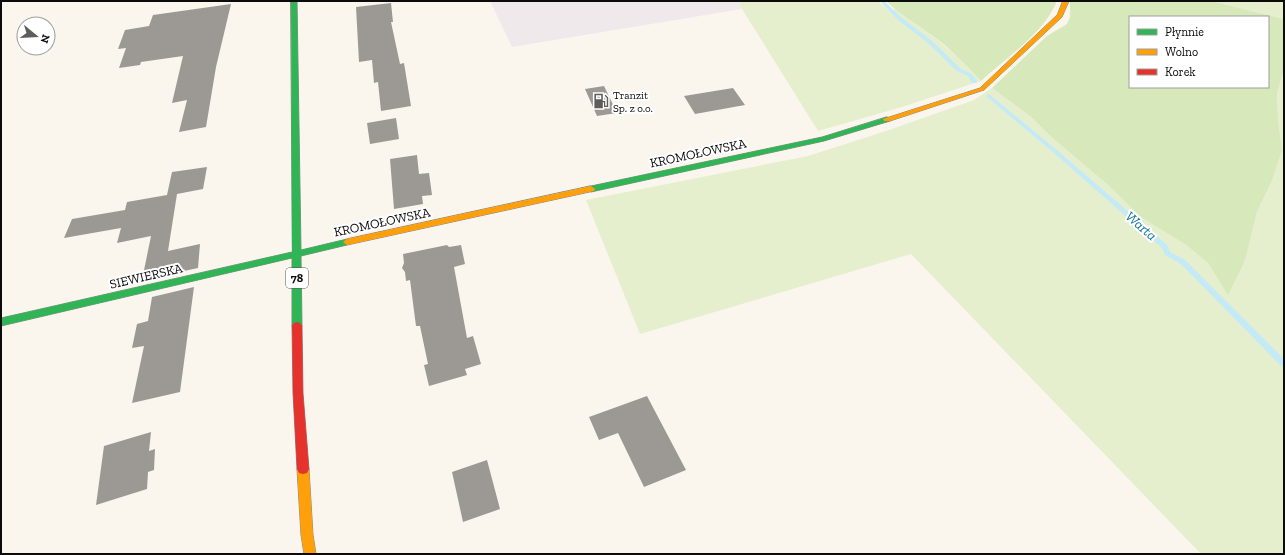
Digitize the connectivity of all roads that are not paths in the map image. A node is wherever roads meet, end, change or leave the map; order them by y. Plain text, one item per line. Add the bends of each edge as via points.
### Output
1 (294, 1) edge
2 (1066, 1) edge
3 (296, 255) junction
4 (1, 322) edge
5 (310, 554) edge

1 - 3 street, 78
2 - 3 street, KROMOŁOWSKA via 1060,16 982,89 824,139
3 - 4 street, SIEWIERSKA
3 - 5 street, 78 via 298,393

